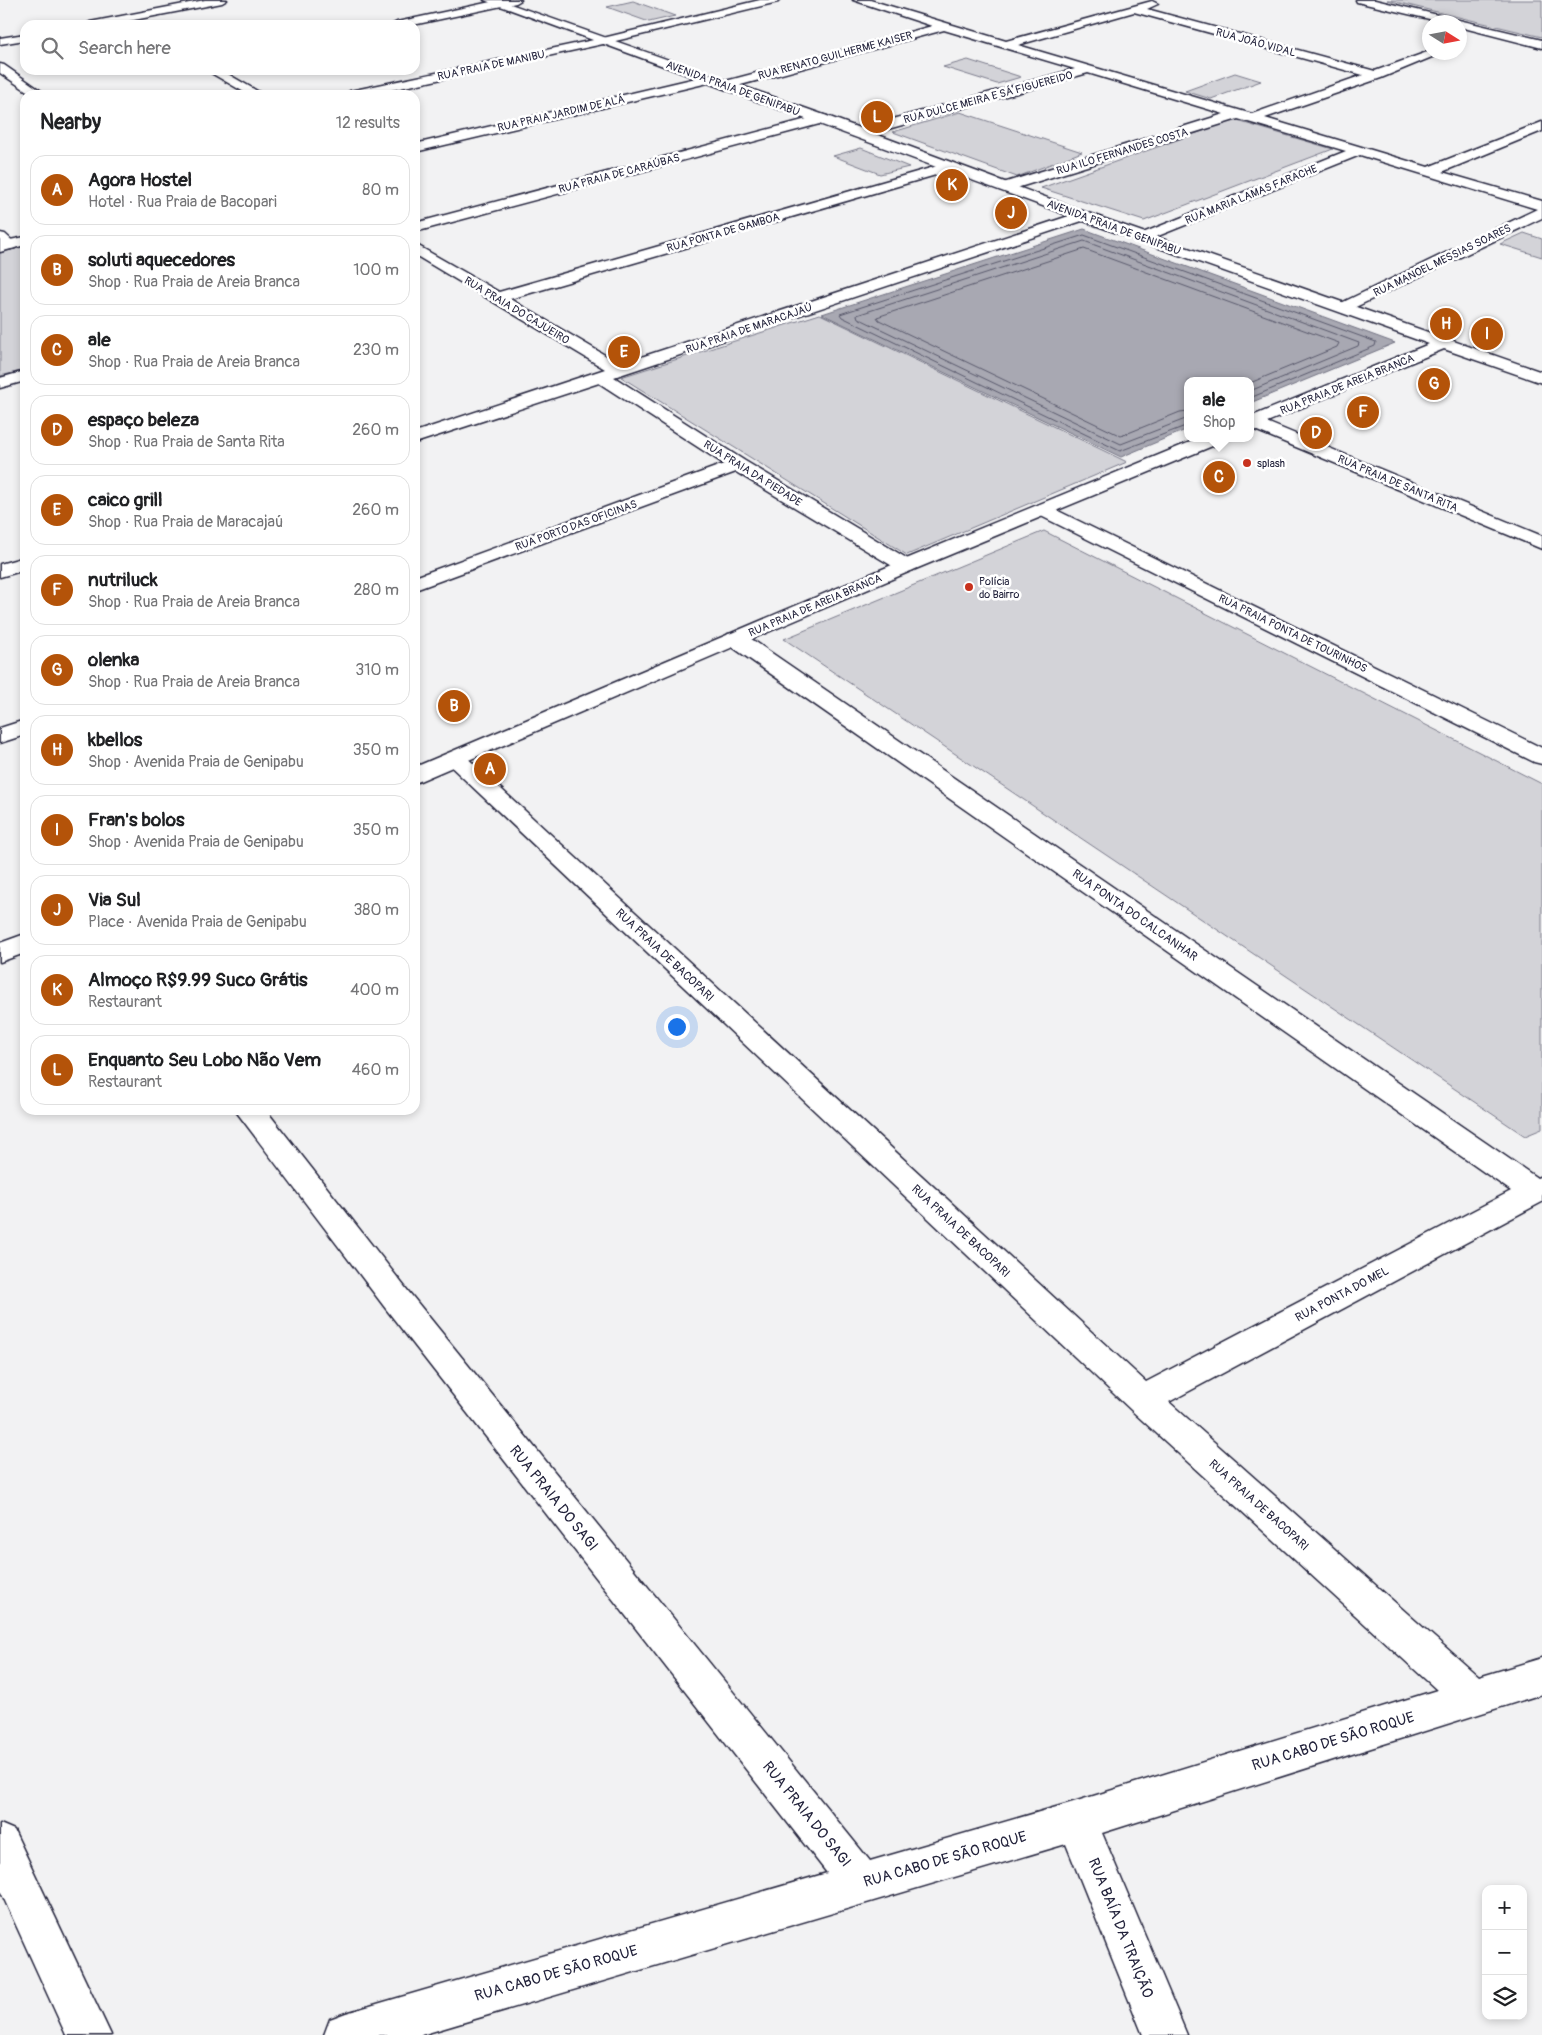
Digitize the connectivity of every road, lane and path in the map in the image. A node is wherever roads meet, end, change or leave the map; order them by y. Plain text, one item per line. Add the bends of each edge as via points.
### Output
1 (222, 0) edge
2 (516, 0) edge
3 (774, 0) edge
4 (858, 0) edge
5 (897, 0) edge
6 (1164, 0) edge
7 (1361, 0) edge
8 (494, 2) edge
9 (876, 5) junction
10 (1134, 9) junction
11 (1424, 15) edge
12 (135, 20) edge
13 (418, 20) edge
14 (944, 26) junction
15 (1467, 26) edge
16 (1493, 32) junction
17 (20, 38) edge
18 (1476, 38) dead end
19 (0, 41) edge
20 (603, 41) junction
21 (1007, 44) junction
22 (1542, 44) edge
23 (1422, 58) edge
24 (0, 68) edge
25 (1089, 69) junction
26 (221, 75) edge
27 (1377, 75) junction
28 (708, 79) junction
29 (726, 85) junction
30 (33, 90) edge
31 (249, 90) edge
32 (373, 90) edge
33 (1239, 114) junction
34 (1254, 118) junction
35 (822, 119) junction
36 (1542, 126) edge
37 (858, 133) junction
38 (420, 147) edge
39 (1359, 150) junction
40 (948, 166) junction
41 (1429, 172) junction
42 (1005, 188) junction
43 (1542, 206) edge
44 (1542, 212) edge
45 (1083, 216) junction
46 (420, 227) edge
47 (1143, 238) junction
48 (420, 252) edge
49 (497, 298) junction
50 (1343, 308) junction
51 (1445, 343) junction
52 (611, 374) junction
53 (20, 377) edge
54 (1542, 378) edge
55 (0, 383) edge
56 (1254, 422) edge
57 (1254, 424) edge
58 (420, 436) edge
59 (1206, 442) edge
60 (738, 465) junction
61 (1044, 510) junction
62 (1542, 543) edge
63 (20, 565) edge
64 (906, 566) junction
65 (0, 571) edge
66 (420, 582) edge
67 (736, 639) junction
68 (20, 729) edge
69 (0, 736) edge
70 (1542, 757) edge
71 (455, 759) junction
72 (420, 774) edge
73 (20, 945) edge
74 (0, 953) edge
75 (254, 1115) edge
76 (1538, 1190) edge
77 (1142, 1400) junction
78 (1542, 1676) edge
79 (1473, 1697) junction
80 (1077, 1821) junction
81 (0, 1844) edge
82 (861, 1883) junction
83 (89, 2035) edge
84 (346, 2035) edge
85 (1165, 2035) edge

1 - 12 street
2 - 8 street
3 - 20 street, RUA PRAIA DE MANIBU
4 - 9 street
5 - 9 street
6 - 10 street
7 - 11 street
8 - 13 street
8 - 20 street, AVENIDA PRAIA DE GENIPABU
9 - 14 street
10 - 21 street
10 - 27 street, RUA JOÃO VIDAL
14 - 21 street
14 - 29 street, RUA RENATO GUILHERME KAISER
15 - 16 street
16 - 18 street
16 - 22 street
17 - 19 street
20 - 28 street, AVENIDA PRAIA DE GENIPABU
20 - 32 street, RUA PRAIA DE MANIBU
21 - 25 street
23 - 27 street
24 - 30 street
25 - 33 street
25 - 37 street, RUA DULCE MEIRA E SÁ FIGUEREIDO
26 - 31 street
27 - 34 street
28 - 29 street, AVENIDA PRAIA DE GENIPABU
28 - 38 street, RUA PRAIA JARDIM DE ALÁ
29 - 35 street, AVENIDA PRAIA DE GENIPABU
33 - 34 street
33 - 42 street, RUA ILO FERNANDES COSTA
34 - 39 street
35 - 37 street, AVENIDA PRAIA DE GENIPABU
35 - 46 street, RUA PRAIA DE CARAÚBAS
36 - 41 street
37 - 40 street, AVENIDA PRAIA DE GENIPABU
39 - 41 street
39 - 47 street, RUA MARIA LAMAS FARACHE
40 - 42 street, AVENIDA PRAIA DE GENIPABU
40 - 49 street, RUA PONTA DE GAMBOA
41 - 43 street
42 - 45 street, AVENIDA PRAIA DE GENIPABU
44 - 50 street, RUA MANOEL MESSIAS SOARES
45 - 47 street, AVENIDA PRAIA DE GENIPABU
45 - 52 street, RUA PRAIA DE MARACAJAÚ
47 - 50 street, AVENIDA PRAIA DE GENIPABU
48 - 49 street, RUA PRAIA DO CAJUEIRO
49 - 52 street, RUA PRAIA DO CAJUEIRO
50 - 51 street, AVENIDA PRAIA DE GENIPABU
51 - 54 street, AVENIDA PRAIA DE GENIPABU
51 - 56 street, RUA PRAIA DE AREIA BRANCA
52 - 58 street, RUA PRAIA DE MARACAJAÚ
52 - 60 street, RUA PRAIA DA PIEDADE
53 - 55 street
57 - 62 street, RUA PRAIA DE SANTA RITA
59 - 61 street, RUA PRAIA DE AREIA BRANCA
60 - 64 street, RUA PRAIA DA PIEDADE
60 - 66 street, RUA PORTO DAS OFICINAS
61 - 64 street, RUA PRAIA DE AREIA BRANCA
61 - 70 street, RUA PRAIA PONTA DE TOURINHOS
63 - 65 street
64 - 67 street, RUA PRAIA DE AREIA BRANCA
67 - 71 street, RUA PRAIA DE AREIA BRANCA
67 - 76 street, RUA PONTA DO CALCANHAR
68 - 69 street
71 - 72 street, RUA PRAIA DE AREIA BRANCA
71 - 77 street, RUA PRAIA DE BACOPARI
73 - 74 street
75 - 82 street, RUA PRAIA DO SAGI via 403,1308
76 - 77 street, RUA PONTA DO MEL
77 - 79 street, RUA PRAIA DE BACOPARI
78 - 79 street, RUA CABO DE SÃO ROQUE
79 - 80 street, RUA CABO DE SÃO ROQUE
80 - 82 street, RUA CABO DE SÃO ROQUE
80 - 85 street, RUA BAÍA DA TRAIÇÃO
81 - 83 street
82 - 84 street, RUA CABO DE SÃO ROQUE

